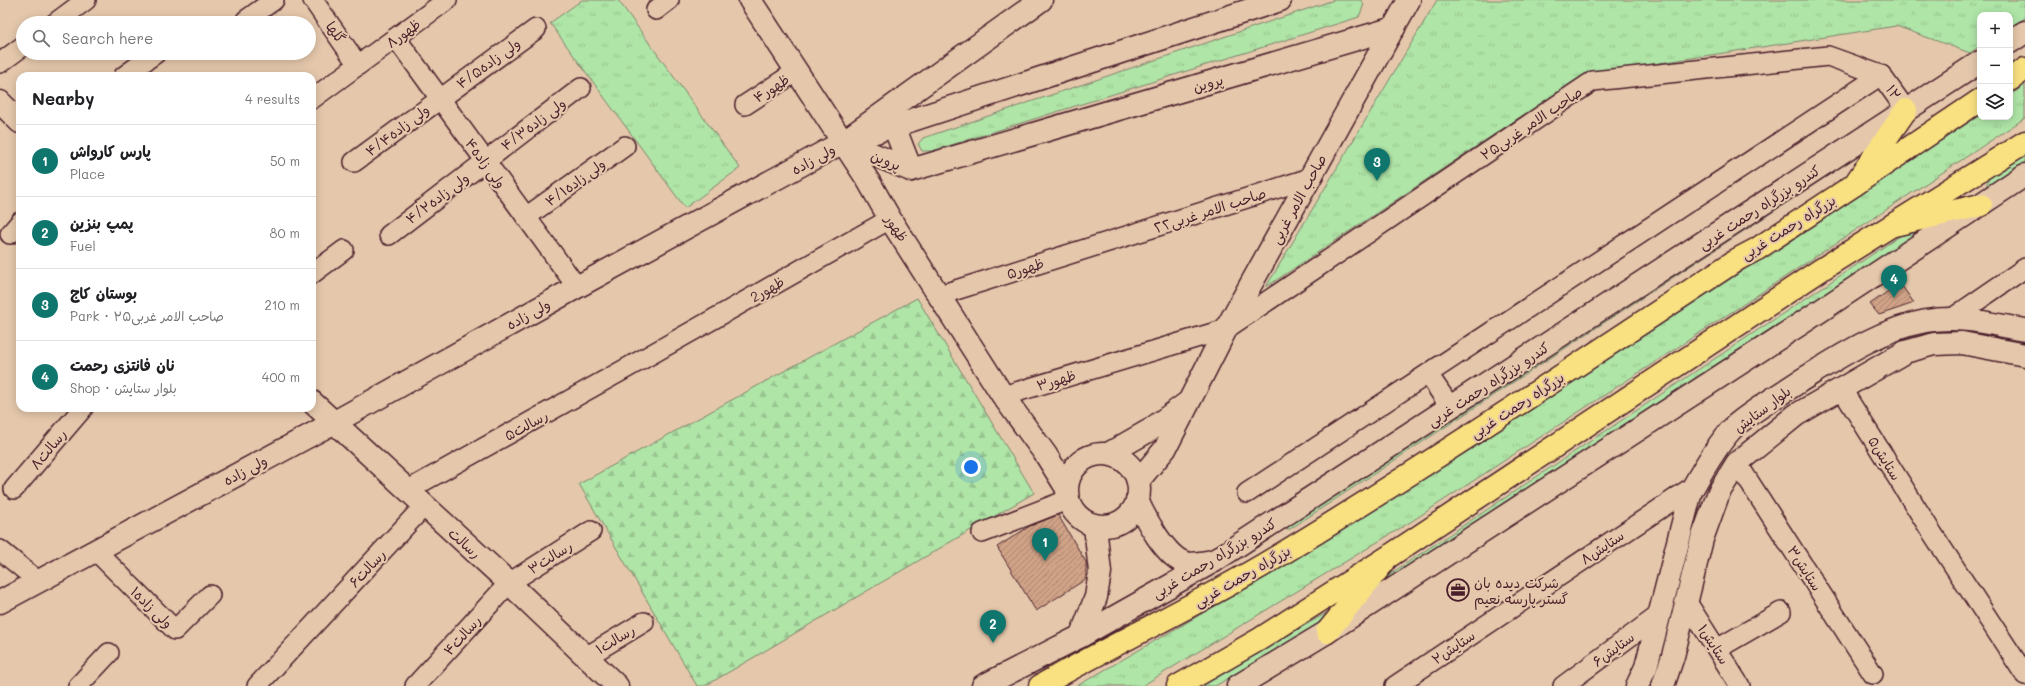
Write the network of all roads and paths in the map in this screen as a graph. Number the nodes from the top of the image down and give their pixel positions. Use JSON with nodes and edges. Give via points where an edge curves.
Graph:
{"nodes":[{"id":1,"x":86,"y":0,"type":"edge"},
{"id":2,"x":274,"y":0,"type":"edge"},
{"id":3,"x":314,"y":0,"type":"edge"},
{"id":4,"x":447,"y":0,"type":"edge"},
{"id":5,"x":750,"y":0,"type":"edge"},
{"id":6,"x":1040,"y":0,"type":"edge"},
{"id":7,"x":1409,"y":0,"type":"edge"},
{"id":8,"x":1272,"y":1,"type":"edge"},
{"id":9,"x":64,"y":16,"type":"edge"},
{"id":10,"x":252,"y":16,"type":"edge"},
{"id":11,"x":1394,"y":28,"type":"junction"},
{"id":12,"x":536,"y":29,"type":"dead end"},
{"id":13,"x":2025,"y":32,"type":"edge"},
{"id":14,"x":396,"y":38,"type":"junction"},
{"id":15,"x":2013,"y":40,"type":"edge"},
{"id":16,"x":16,"y":51,"type":"edge"},
{"id":17,"x":146,"y":60,"type":"edge"},
{"id":18,"x":0,"y":63,"type":"edge"},
{"id":19,"x":1977,"y":64,"type":"edge"},
{"id":20,"x":358,"y":65,"type":"junction"},
{"id":21,"x":2025,"y":70,"type":"edge"},
{"id":22,"x":797,"y":71,"type":"junction"},
{"id":23,"x":130,"y":72,"type":"edge"},
{"id":24,"x":1881,"y":75,"type":"junction"},
{"id":25,"x":2013,"y":78,"type":"edge"},
{"id":26,"x":581,"y":88,"type":"dead end"},
{"id":27,"x":316,"y":96,"type":"edge"},
{"id":28,"x":439,"y":98,"type":"junction"},
{"id":29,"x":0,"y":102,"type":"edge"},
{"id":30,"x":1977,"y":102,"type":"edge"},
{"id":31,"x":745,"y":105,"type":"dead end"},
{"id":32,"x":1906,"y":110,"type":"junction"},
{"id":33,"x":16,"y":118,"type":"edge"},
{"id":34,"x":894,"y":126,"type":"junction"},
{"id":35,"x":843,"y":142,"type":"junction"},
{"id":36,"x":2025,"y":142,"type":"edge"},
{"id":37,"x":625,"y":146,"type":"dead end"},
{"id":38,"x":485,"y":161,"type":"junction"},
{"id":39,"x":354,"y":162,"type":"dead end"},
{"id":40,"x":911,"y":170,"type":"junction"},
{"id":41,"x":2025,"y":175,"type":"edge"},
{"id":42,"x":1310,"y":178,"type":"junction"},
{"id":43,"x":1854,"y":185,"type":"junction"},
{"id":44,"x":1981,"y":204,"type":"junction"},
{"id":45,"x":526,"y":217,"type":"junction"},
{"id":46,"x":890,"y":219,"type":"junction"},
{"id":47,"x":1889,"y":226,"type":"junction"},
{"id":48,"x":389,"y":235,"type":"dead end"},
{"id":49,"x":1109,"y":241,"type":"joint"},
{"id":50,"x":344,"y":250,"type":"dead end"},
{"id":51,"x":2025,"y":268,"type":"edge"},
{"id":52,"x":316,"y":271,"type":"edge"},
{"id":53,"x":577,"y":287,"type":"junction"},
{"id":54,"x":940,"y":295,"type":"junction"},
{"id":55,"x":1950,"y":318,"type":"junction"},
{"id":56,"x":1226,"y":329,"type":"junction"},
{"id":57,"x":2025,"y":330,"type":"edge"},
{"id":58,"x":2025,"y":355,"type":"edge"},
{"id":59,"x":643,"y":359,"type":"joint"},
{"id":60,"x":1108,"y":364,"type":"joint"},
{"id":61,"x":1428,"y":374,"type":"junction"},
{"id":62,"x":1841,"y":388,"type":"junction"},
{"id":63,"x":1003,"y":396,"type":"junction"},
{"id":64,"x":1191,"y":400,"type":"junction"},
{"id":65,"x":316,"y":406,"type":"edge"},
{"id":66,"x":1451,"y":408,"type":"junction"},
{"id":67,"x":80,"y":412,"type":"edge"},
{"id":68,"x":1741,"y":422,"type":"junction"},
{"id":69,"x":333,"y":423,"type":"junction"},
{"id":70,"x":1759,"y":445,"type":"junction"},
{"id":71,"x":1046,"y":455,"type":"junction"},
{"id":72,"x":1099,"y":455,"type":"junction"},
{"id":73,"x":1737,"y":463,"type":"junction"},
{"id":74,"x":1694,"y":486,"type":"junction"},
{"id":75,"x":14,"y":490,"type":"dead end"},
{"id":76,"x":408,"y":490,"type":"junction"},
{"id":77,"x":1138,"y":491,"type":"junction"},
{"id":78,"x":1247,"y":493,"type":"dead end"},
{"id":79,"x":1067,"y":494,"type":"junction"},
{"id":80,"x":424,"y":506,"type":"junction"},
{"id":81,"x":1095,"y":526,"type":"junction"},
{"id":82,"x":591,"y":531,"type":"dead end"},
{"id":83,"x":982,"y":533,"type":"dead end"},
{"id":84,"x":0,"y":550,"type":"edge"},
{"id":85,"x":95,"y":550,"type":"junction"},
{"id":86,"x":1388,"y":557,"type":"junction"},
{"id":87,"x":1214,"y":561,"type":"junction"},
{"id":88,"x":38,"y":581,"type":"junction"},
{"id":89,"x":509,"y":583,"type":"junction"},
{"id":90,"x":210,"y":595,"type":"dead end"},
{"id":91,"x":0,"y":602,"type":"edge"},
{"id":92,"x":1686,"y":602,"type":"junction"},
{"id":93,"x":1511,"y":608,"type":"joint"},
{"id":94,"x":1781,"y":612,"type":"dead end"},
{"id":95,"x":1659,"y":615,"type":"junction"},
{"id":96,"x":644,"y":622,"type":"dead end"},
{"id":97,"x":1326,"y":632,"type":"junction"},
{"id":98,"x":1081,"y":636,"type":"junction"},
{"id":99,"x":1717,"y":649,"type":"junction"},
{"id":100,"x":109,"y":653,"type":"dead end"},
{"id":101,"x":586,"y":657,"type":"junction"},
{"id":102,"x":1873,"y":674,"type":"dead end"},
{"id":103,"x":2025,"y":675,"type":"edge"},
{"id":104,"x":1565,"y":684,"type":"edge"},
{"id":105,"x":78,"y":686,"type":"edge"},
{"id":106,"x":257,"y":686,"type":"edge"},
{"id":107,"x":415,"y":686,"type":"edge"},
{"id":108,"x":616,"y":686,"type":"edge"},
{"id":109,"x":983,"y":686,"type":"edge"},
{"id":110,"x":1040,"y":686,"type":"edge"},
{"id":111,"x":1178,"y":686,"type":"edge"},
{"id":112,"x":1238,"y":686,"type":"edge"},
{"id":113,"x":1395,"y":686,"type":"edge"},
{"id":114,"x":1636,"y":686,"type":"edge"},
{"id":115,"x":1663,"y":686,"type":"edge"},
{"id":116,"x":1740,"y":686,"type":"edge"}],
"edges":[{"from":1,"to":9,"type":"street"},
{"from":2,"to":10,"type":"street"},
{"from":3,"to":20,"type":"street","name":"گلها"},
{"from":4,"to":14,"type":"street","name":"ظهور۸"},
{"from":5,"to":22,"type":"street","name":"ظهور"},
{"from":6,"to":35,"type":"street","name":"ولی زاده"},
{"from":7,"to":11,"type":"street","name":"صاحب الامر غربی"},
{"from":8,"to":34,"type":"street","name":"پروین"},
{"from":11,"to":40,"type":"street","name":"پروین"},
{"from":11,"to":42,"type":"street","name":"صاحب الامر غربی"},
{"from":12,"to":28,"type":"street","name":"ولی زاده۴/۵"},
{"from":13,"to":15,"type":"street"},
{"from":14,"to":20,"type":"street","name":"ظهور۸"},
{"from":14,"to":28,"type":"street","name":"ولی زاده۴"},
{"from":16,"to":18,"type":"street"},
{"from":17,"to":23,"type":"street"},
{"from":19,"to":32,"type":"street","name":"کندرو بزرگراه رحمت غربی"},
{"from":20,"to":27,"type":"street","name":"ظهور۸"},
{"from":21,"to":25,"type":"main road"},
{"from":22,"to":31,"type":"street","name":"ظهور۴"},
{"from":22,"to":35,"type":"street","name":"ظهور"},
{"from":24,"to":32,"type":"street","name":"۱۲"},
{"from":24,"to":56,"type":"street","name":"صاحب الامر غربی۲۵","via":[[1828,56],[1593,81]]},
{"from":24,"to":61,"type":"street"},
{"from":26,"to":38,"type":"street","name":"ولی زاده۴/۳"},
{"from":28,"to":38,"type":"street","name":"ولی زاده۴"},
{"from":28,"to":39,"type":"street","name":"ولی زاده۴/۴"},
{"from":29,"to":33,"type":"street"},
{"from":30,"to":43,"type":"main road","name":"بزرگراه رحمت غربی"},
{"from":32,"to":43,"type":"main road"},
{"from":32,"to":66,"type":"street","name":"کندرو بزرگراه رحمت غربی"},
{"from":34,"to":35,"type":"street","name":"پروین"},
{"from":34,"to":40,"type":"street"},
{"from":35,"to":40,"type":"street","name":"پروین"},
{"from":35,"to":46,"type":"street","name":"ظهور"},
{"from":35,"to":53,"type":"street","name":"ولی زاده"},
{"from":36,"to":47,"type":"main road"},
{"from":37,"to":45,"type":"street","name":"ولی زاده۴/۱"},
{"from":38,"to":45,"type":"street","name":"ولی زاده۴"},
{"from":38,"to":48,"type":"street","name":"ولی زاده۴/۲"},
{"from":41,"to":44,"type":"street"},
{"from":42,"to":49,"type":"street","name":"صاحب الامر غربی٢٢"},
{"from":42,"to":56,"type":"street","name":"صاحب الامر غربی"},
{"from":43,"to":110,"type":"main road","name":"بزرگراه رحمت غربی","via":[[1456,445],[1274,559]]},
{"from":44,"to":47,"type":"main road"},
{"from":44,"to":97,"type":"street"},
{"from":45,"to":53,"type":"street","name":"ولی زاده۴"},
{"from":46,"to":54,"type":"street","name":"ظهور"},
{"from":46,"to":59,"type":"street","name":"2ظهور"},
{"from":47,"to":86,"type":"main road"},
{"from":49,"to":54,"type":"street","name":"ظهور۵"},
{"from":50,"to":52,"type":"street"},
{"from":51,"to":55,"type":"street"},
{"from":53,"to":69,"type":"street","name":"ولی زاده"},
{"from":54,"to":63,"type":"street","name":"ظهور"},
{"from":55,"to":57,"type":"street","name":"بلوار ستایش","via":[[1977,320]]},
{"from":55,"to":68,"type":"street","name":"بلوار ستایش","via":[[1900,327],[1863,344],[1775,397]]},
{"from":56,"to":60,"type":"street","name":"صاحب الامر غربی۲۵"},
{"from":56,"to":64,"type":"street","name":"صاحب الامر غربی"},
{"from":58,"to":62,"type":"street","name":"بلوار ستایش","via":[[1962,343],[1934,344],[1904,352]]},
{"from":59,"to":76,"type":"street","name":"رسالت۵"},
{"from":60,"to":63,"type":"street","name":"ظهور۳"},
{"from":61,"to":66,"type":"street"},
{"from":61,"to":78,"type":"street"},
{"from":62,"to":70,"type":"street","name":"بلوار ستایش","via":[[1796,415]]},
{"from":62,"to":103,"type":"street","name":"ستایش۵"},
{"from":63,"to":71,"type":"street","name":"ظهور"},
{"from":64,"to":72,"type":"street","via":[[1150,430]]},
{"from":64,"to":77,"type":"street","name":"صاحب الامر غربی","via":[[1165,449]]},
{"from":65,"to":69,"type":"street","name":"رسالت"},
{"from":66,"to":87,"type":"street","name":"کندرو بزرگراه رحمت غربی"},
{"from":67,"to":75,"type":"street","name":"رسالت۸"},
{"from":68,"to":70,"type":"street"},
{"from":68,"to":74,"type":"street","name":"بلوار ستایش","via":[[1719,447]]},
{"from":69,"to":76,"type":"street","name":"رسالت"},
{"from":69,"to":85,"type":"street","name":"ولی زاده"},
{"from":70,"to":73,"type":"street","name":"بلوار ستایش"},
{"from":71,"to":72,"type":"street"},
{"from":71,"to":79,"type":"street","name":"ظهور"},
{"from":72,"to":77,"type":"street","via":[[1118,457],[1127,463]]},
{"from":72,"to":79,"type":"street","via":[[1078,463],[1070,474]]},
{"from":73,"to":92,"type":"street","name":"بلوار ستایش","via":[[1719,492],[1702,538]]},
{"from":73,"to":102,"type":"street","name":"ستایش۳"},
{"from":74,"to":93,"type":"street","name":"ستایش۸"},
{"from":74,"to":95,"type":"street","name":"بلوار ستایش"},
{"from":76,"to":80,"type":"street","name":"رسالت"},
{"from":77,"to":81,"type":"street","via":[[1131,512],[1121,521],[1108,526]]},
{"from":77,"to":87,"type":"street","via":[[1148,524],[1168,551],[1186,563]]},
{"from":79,"to":81,"type":"street","via":[[1073,512],[1083,521]]},
{"from":79,"to":83,"type":"street"},
{"from":80,"to":89,"type":"street","name":"رسالت"},
{"from":80,"to":106,"type":"street","name":"رسالت۶"},
{"from":81,"to":98,"type":"street","via":[[1100,572],[1096,597]]},
{"from":82,"to":89,"type":"street","name":"رسالت۳"},
{"from":84,"to":88,"type":"street"},
{"from":85,"to":88,"type":"street","name":"ولی زاده"},
{"from":85,"to":90,"type":"street","name":"ولی زاده۱","via":[[175,630]]},
{"from":86,"to":97,"type":"main road"},
{"from":86,"to":111,"type":"main road","via":[[1260,639]]},
{"from":87,"to":98,"type":"street","name":"کندرو بزرگراه رحمت غربی"},
{"from":88,"to":91,"type":"street","name":"ولی زاده"},
{"from":89,"to":101,"type":"street","name":"رسالت"},
{"from":89,"to":107,"type":"street","name":"رسالت۴"},
{"from":92,"to":99,"type":"street","name":"ستایش۱"},
{"from":92,"to":115,"type":"street","name":"بلوار ستایش"},
{"from":93,"to":113,"type":"street","name":"ستایش۲"},
{"from":94,"to":99,"type":"street"},
{"from":95,"to":104,"type":"street","name":"ستایش۶"},
{"from":95,"to":114,"type":"street","name":"بلوار ستایش","via":[[1646,667]]},
{"from":96,"to":101,"type":"street","name":"رسالت۱"},
{"from":97,"to":112,"type":"street"},
{"from":98,"to":109,"type":"street","name":"کندرو بزرگراه رحمت غربی"},
{"from":99,"to":116,"type":"street","name":"ستایش۱"},
{"from":100,"to":105,"type":"street"},
{"from":101,"to":108,"type":"street","name":"رسالت"}]}
